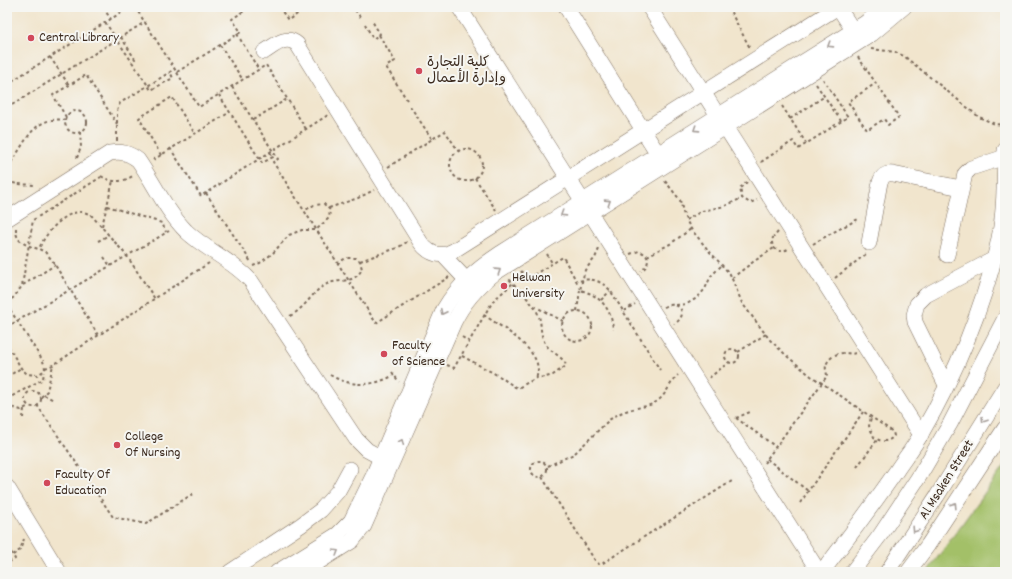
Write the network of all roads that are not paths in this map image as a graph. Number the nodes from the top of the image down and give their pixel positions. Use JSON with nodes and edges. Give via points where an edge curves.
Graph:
{"nodes":[{"id":1,"x":459,"y":7,"type":"edge"},
{"id":2,"x":566,"y":7,"type":"edge"},
{"id":3,"x":649,"y":7,"type":"edge"},
{"id":4,"x":838,"y":7,"type":"edge"},
{"id":5,"x":885,"y":7,"type":"edge"},
{"id":6,"x":904,"y":7,"type":"edge"},
{"id":7,"x":853,"y":30,"type":"junction"},
{"id":8,"x":264,"y":52,"type":"dead end"},
{"id":9,"x":704,"y":93,"type":"junction"},
{"id":10,"x":722,"y":121,"type":"junction"},
{"id":11,"x":643,"y":131,"type":"junction"},
{"id":12,"x":1005,"y":150,"type":"edge"},
{"id":13,"x":1005,"y":157,"type":"edge"},
{"id":14,"x":660,"y":164,"type":"junction"},
{"id":15,"x":568,"y":179,"type":"junction"},
{"id":16,"x":961,"y":188,"type":"junction"},
{"id":17,"x":587,"y":208,"type":"junction"},
{"id":18,"x":12,"y":222,"type":"edge"},
{"id":19,"x":869,"y":243,"type":"road end"},
{"id":20,"x":443,"y":255,"type":"junction"},
{"id":21,"x":947,"y":255,"type":"dead end"},
{"id":22,"x":994,"y":258,"type":"junction"},
{"id":23,"x":466,"y":280,"type":"junction"},
{"id":24,"x":459,"y":299,"type":"junction"},
{"id":25,"x":1005,"y":318,"type":"edge"},
{"id":26,"x":946,"y":385,"type":"junction"},
{"id":27,"x":1005,"y":387,"type":"edge"},
{"id":28,"x":1005,"y":428,"type":"edge"},
{"id":29,"x":921,"y":435,"type":"junction"},
{"id":30,"x":386,"y":460,"type":"junction"},
{"id":31,"x":350,"y":469,"type":"dead end"},
{"id":32,"x":378,"y":479,"type":"junction"},
{"id":33,"x":7,"y":487,"type":"edge"},
{"id":34,"x":59,"y":572,"type":"edge"},
{"id":35,"x":230,"y":572,"type":"edge"},
{"id":36,"x":277,"y":572,"type":"edge"},
{"id":37,"x":302,"y":572,"type":"edge"},
{"id":38,"x":821,"y":572,"type":"edge"},
{"id":39,"x":852,"y":572,"type":"edge"},
{"id":40,"x":887,"y":572,"type":"edge"},
{"id":41,"x":908,"y":572,"type":"edge"}],
"edges":[{"from":1,"to":15,"type":"street"},
{"from":2,"to":11,"type":"street"},
{"from":3,"to":9,"type":"street"},
{"from":4,"to":7,"type":"street"},
{"from":4,"to":9,"type":"street"},
{"from":5,"to":7,"type":"street"},
{"from":6,"to":10,"type":"street","via":[[872,34],[775,96]]},
{"from":7,"to":10,"type":"street","one_way":true},
{"from":8,"to":20,"type":"street","via":[[284,40],[291,40],[297,44],[425,248]]},
{"from":9,"to":10,"type":"street"},
{"from":9,"to":11,"type":"street"},
{"from":10,"to":14,"type":"street"},
{"from":10,"to":29,"type":"street"},
{"from":11,"to":14,"type":"street"},
{"from":11,"to":15,"type":"street"},
{"from":12,"to":13,"type":"street"},
{"from":13,"to":16,"type":"street","via":[[971,168],[965,174]]},
{"from":13,"to":22,"type":"street","via":[[1004,204]]},
{"from":14,"to":17,"type":"street"},
{"from":15,"to":17,"type":"street"},
{"from":15,"to":20,"type":"street"},
{"from":16,"to":19,"type":"street","via":[[886,174],[880,182]]},
{"from":16,"to":21,"type":"street"},
{"from":17,"to":23,"type":"street","one_way":true,"via":[[482,266]]},
{"from":23,"to":17,"type":"street","one_way":true,"via":[[501,270]]},
{"from":17,"to":38,"type":"street","via":[[700,386],[730,421],[756,473]]},
{"from":18,"to":30,"type":"street","via":[[110,153],[132,155],[186,230],[203,245],[242,271],[251,281],[351,433],[367,450]]},
{"from":20,"to":23,"type":"street"},
{"from":22,"to":26,"type":"street","via":[[973,323]]},
{"from":22,"to":26,"type":"street","via":[[926,295],[915,309],[915,322]]},
{"from":23,"to":24,"type":"street"},
{"from":30,"to":24,"type":"street","one_way":true,"via":[[437,360],[454,322]]},
{"from":24,"to":30,"type":"street","one_way":true,"via":[[440,318]]},
{"from":25,"to":39,"type":"street","via":[[950,424],[920,475]]},
{"from":26,"to":29,"type":"street"},
{"from":27,"to":40,"type":"street","name":"Al Msaken Street","one_way":true},
{"from":41,"to":28,"type":"street","name":"Al Msaken Street","one_way":true},
{"from":29,"to":38,"type":"street"},
{"from":30,"to":32,"type":"street"},
{"from":31,"to":35,"type":"street","via":[[338,491],[321,510]]},
{"from":32,"to":36,"type":"street","via":[[345,528]]},
{"from":37,"to":32,"type":"street","one_way":true,"via":[[344,547],[358,534],[368,517]]},
{"from":33,"to":34,"type":"street"}]}
